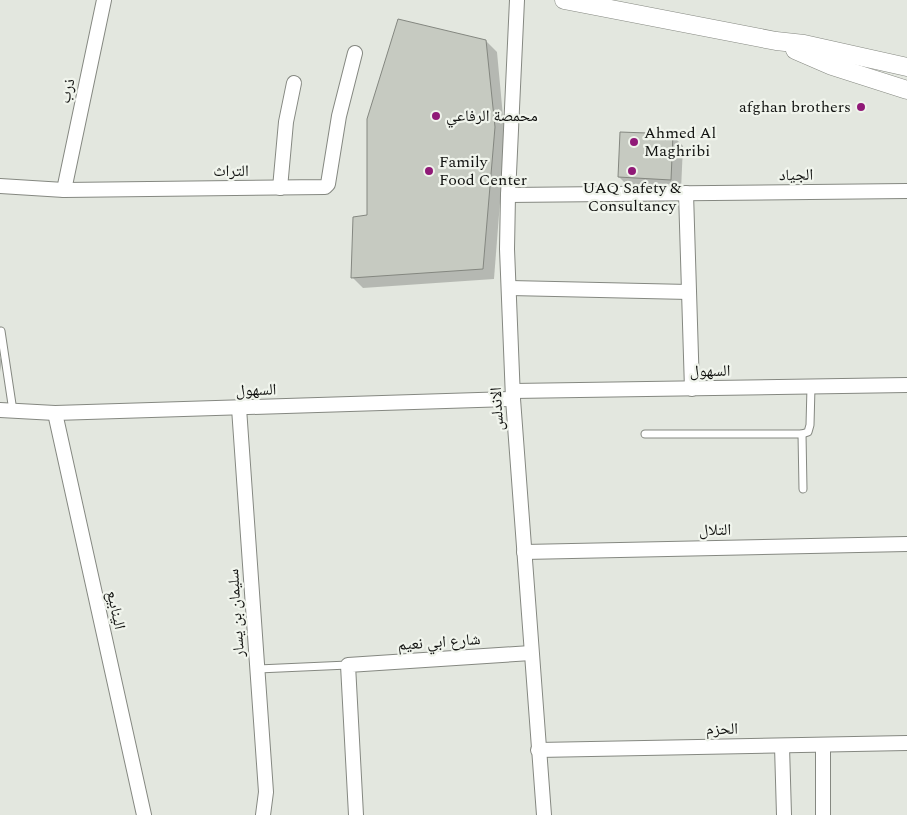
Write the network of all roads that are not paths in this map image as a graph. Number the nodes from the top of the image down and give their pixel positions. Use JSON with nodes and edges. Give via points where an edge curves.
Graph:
{"nodes":[{"id":1,"x":104,"y":0,"type":"edge"},
{"id":2,"x":517,"y":0,"type":"edge"},
{"id":3,"x":564,"y":0,"type":"edge"},
{"id":4,"x":776,"y":42,"type":"junction"},
{"id":5,"x":355,"y":54,"type":"dead end"},
{"id":6,"x":907,"y":67,"type":"edge"},
{"id":7,"x":294,"y":83,"type":"dead end"},
{"id":8,"x":905,"y":88,"type":"edge"},
{"id":9,"x":0,"y":186,"type":"edge"},
{"id":10,"x":280,"y":188,"type":"junction"},
{"id":11,"x":64,"y":190,"type":"junction"},
{"id":12,"x":907,"y":191,"type":"edge"},
{"id":13,"x":686,"y":193,"type":"junction"},
{"id":14,"x":508,"y":195,"type":"junction"},
{"id":15,"x":510,"y":288,"type":"junction"},
{"id":16,"x":689,"y":292,"type":"junction"},
{"id":17,"x":0,"y":331,"type":"edge"},
{"id":18,"x":907,"y":385,"type":"edge"},
{"id":19,"x":811,"y":386,"type":"junction"},
{"id":20,"x":692,"y":388,"type":"junction"},
{"id":21,"x":513,"y":395,"type":"junction"},
{"id":22,"x":239,"y":408,"type":"junction"},
{"id":23,"x":7,"y":410,"type":"edge"},
{"id":24,"x":55,"y":413,"type":"junction"},
{"id":25,"x":645,"y":434,"type":"dead end"},
{"id":26,"x":802,"y":434,"type":"junction"},
{"id":27,"x":803,"y":489,"type":"dead end"},
{"id":28,"x":907,"y":544,"type":"edge"},
{"id":29,"x":524,"y":552,"type":"junction"},
{"id":30,"x":531,"y":653,"type":"junction"},
{"id":31,"x":348,"y":665,"type":"junction"},
{"id":32,"x":258,"y":670,"type":"junction"},
{"id":33,"x":907,"y":743,"type":"edge"},
{"id":34,"x":823,"y":745,"type":"junction"},
{"id":35,"x":782,"y":746,"type":"junction"},
{"id":36,"x":538,"y":750,"type":"junction"},
{"id":37,"x":144,"y":815,"type":"edge"},
{"id":38,"x":263,"y":815,"type":"edge"},
{"id":39,"x":356,"y":815,"type":"edge"},
{"id":40,"x":544,"y":815,"type":"edge"},
{"id":41,"x":784,"y":815,"type":"edge"},
{"id":42,"x":822,"y":815,"type":"edge"}],
"edges":[{"from":1,"to":11,"type":"street","name":"ذرب"},
{"from":2,"to":14,"type":"street","name":"الاندلس"},
{"from":3,"to":4,"type":"street"},
{"from":4,"to":6,"type":"street","via":[[804,44]]},
{"from":4,"to":8,"type":"street","via":[[832,66]]},
{"from":5,"to":10,"type":"street","name":"التراث","via":[[339,116],[328,184],[322,188]]},
{"from":7,"to":10,"type":"street","via":[[286,122]]},
{"from":9,"to":11,"type":"street","name":"التراث"},
{"from":10,"to":11,"type":"street","name":"التراث"},
{"from":12,"to":13,"type":"street","name":"الجياد"},
{"from":13,"to":14,"type":"street","name":"الجياد"},
{"from":13,"to":16,"type":"street"},
{"from":14,"to":15,"type":"street","name":"الاندلس"},
{"from":15,"to":16,"type":"street"},
{"from":15,"to":21,"type":"street","name":"الاندلس"},
{"from":16,"to":20,"type":"street"},
{"from":17,"to":23,"type":"lane"},
{"from":18,"to":19,"type":"street","name":"السهول"},
{"from":19,"to":20,"type":"street","name":"السهول"},
{"from":19,"to":26,"type":"lane","via":[[810,425],[808,432]]},
{"from":20,"to":21,"type":"street","name":"السهول"},
{"from":21,"to":22,"type":"street","name":"السهول"},
{"from":21,"to":29,"type":"street","name":"الاندلس"},
{"from":22,"to":24,"type":"street","name":"السهول"},
{"from":22,"to":32,"type":"street","name":"سليمان بن يسار"},
{"from":23,"to":24,"type":"street","name":"السهول"},
{"from":24,"to":37,"type":"street","name":"الينابيع"},
{"from":25,"to":26,"type":"lane"},
{"from":26,"to":27,"type":"lane"},
{"from":28,"to":29,"type":"street","name":"التلال"},
{"from":29,"to":30,"type":"street","name":"الاندلس"},
{"from":30,"to":31,"type":"street","name":"شارع ابي نعيم"},
{"from":30,"to":36,"type":"street","name":"الاندلس"},
{"from":31,"to":32,"type":"lane","name":"شارع ابي نعيم"},
{"from":31,"to":39,"type":"street"},
{"from":32,"to":38,"type":"street","name":"سليمان بن يسار","via":[[266,792]]},
{"from":33,"to":34,"type":"street","name":"الحزم"},
{"from":34,"to":35,"type":"street","name":"الحزم"},
{"from":34,"to":42,"type":"street"},
{"from":35,"to":36,"type":"street","name":"الحزم"},
{"from":35,"to":41,"type":"street"},
{"from":36,"to":40,"type":"street","name":"الاندلس"}]}
